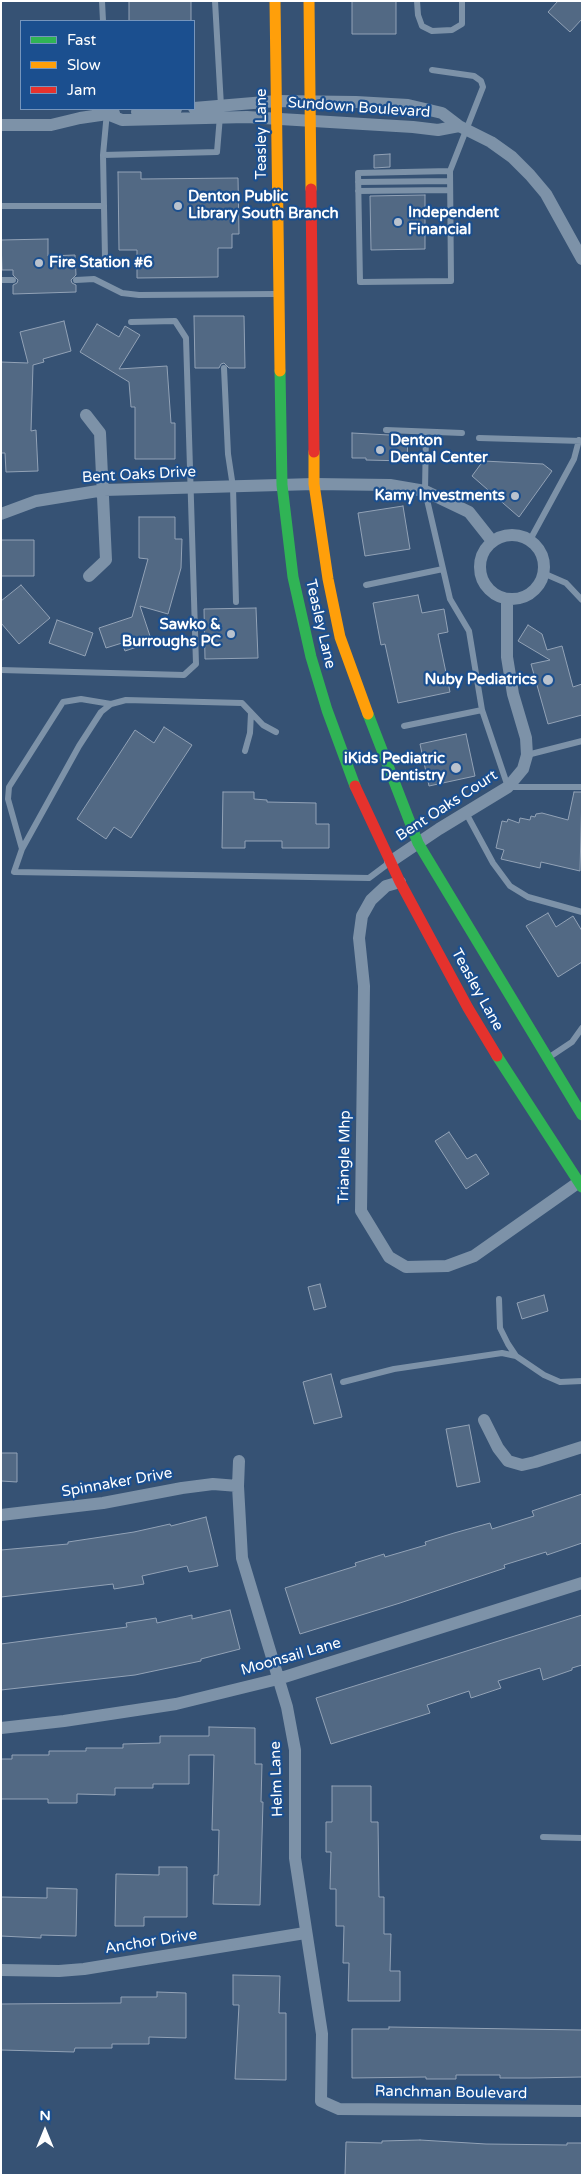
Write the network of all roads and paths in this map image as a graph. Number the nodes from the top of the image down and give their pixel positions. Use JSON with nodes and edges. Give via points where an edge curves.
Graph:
{"nodes":[{"id":1,"x":102,"y":1,"type":"edge"},
{"id":2,"x":215,"y":1,"type":"edge"},
{"id":3,"x":275,"y":1,"type":"edge"},
{"id":4,"x":309,"y":1,"type":"edge"},
{"id":5,"x":417,"y":1,"type":"edge"},
{"id":6,"x":462,"y":1,"type":"edge"},
{"id":7,"x":103,"y":20,"type":"edge"},
{"id":8,"x":432,"y":70,"type":"dead end"},
{"id":9,"x":310,"y":100,"type":"junction"},
{"id":10,"x":276,"y":101,"type":"junction"},
{"id":11,"x":195,"y":108,"type":"edge"},
{"id":12,"x":153,"y":110,"type":"edge"},
{"id":13,"x":107,"y":112,"type":"edge"},
{"id":14,"x":220,"y":112,"type":"junction"},
{"id":15,"x":277,"y":119,"type":"junction"},
{"id":16,"x":310,"y":121,"type":"junction"},
{"id":17,"x":1,"y":125,"type":"edge"},
{"id":18,"x":463,"y":128,"type":"junction"},
{"id":19,"x":104,"y":155,"type":"junction"},
{"id":20,"x":450,"y":171,"type":"junction"},
{"id":21,"x":450,"y":181,"type":"junction"},
{"id":22,"x":358,"y":182,"type":"junction"},
{"id":23,"x":450,"y":190,"type":"junction"},
{"id":24,"x":358,"y":191,"type":"junction"},
{"id":25,"x":1,"y":206,"type":"edge"},
{"id":26,"x":104,"y":206,"type":"junction"},
{"id":27,"x":581,"y":254,"type":"edge"},
{"id":28,"x":104,"y":258,"type":"dead end"},
{"id":29,"x":1,"y":280,"type":"edge"},
{"id":30,"x":13,"y":280,"type":"dead end"},
{"id":31,"x":76,"y":280,"type":"dead end"},
{"id":32,"x":278,"y":294,"type":"junction"},
{"id":33,"x":131,"y":322,"type":"dead end"},
{"id":34,"x":224,"y":368,"type":"dead end"},
{"id":35,"x":86,"y":415,"type":"dead end"},
{"id":36,"x":386,"y":430,"type":"dead end"},
{"id":37,"x":426,"y":432,"type":"junction"},
{"id":38,"x":462,"y":433,"type":"dead end"},
{"id":39,"x":479,"y":438,"type":"dead end"},
{"id":40,"x":580,"y":440,"type":"edge"},
{"id":41,"x":314,"y":484,"type":"junction"},
{"id":42,"x":282,"y":486,"type":"junction"},
{"id":43,"x":233,"y":487,"type":"junction"},
{"id":44,"x":191,"y":488,"type":"junction"},
{"id":45,"x":104,"y":490,"type":"junction"},
{"id":46,"x":425,"y":491,"type":"junction"},
{"id":47,"x":1,"y":514,"type":"edge"},
{"id":48,"x":530,"y":540,"type":"junction"},
{"id":49,"x":492,"y":541,"type":"junction"},
{"id":50,"x":443,"y":568,"type":"junction"},
{"id":51,"x":544,"y":573,"type":"junction"},
{"id":52,"x":89,"y":576,"type":"dead end"},
{"id":53,"x":366,"y":585,"type":"dead end"},
{"id":54,"x":507,"y":599,"type":"junction"},
{"id":55,"x":582,"y":600,"type":"edge"},
{"id":56,"x":236,"y":602,"type":"dead end"},
{"id":57,"x":1,"y":670,"type":"edge"},
{"id":58,"x":112,"y":704,"type":"junction"},
{"id":59,"x":482,"y":710,"type":"junction"},
{"id":60,"x":251,"y":713,"type":"junction"},
{"id":61,"x":404,"y":726,"type":"dead end"},
{"id":62,"x":276,"y":732,"type":"dead end"},
{"id":63,"x":582,"y":741,"type":"edge"},
{"id":64,"x":245,"y":751,"type":"dead end"},
{"id":65,"x":527,"y":755,"type":"junction"},
{"id":66,"x":508,"y":787,"type":"junction"},
{"id":67,"x":582,"y":787,"type":"edge"},
{"id":68,"x":466,"y":813,"type":"junction"},
{"id":69,"x":418,"y":843,"type":"junction"},
{"id":70,"x":22,"y":850,"type":"junction"},
{"id":71,"x":390,"y":862,"type":"junction"},
{"id":72,"x":400,"y":882,"type":"junction"},
{"id":73,"x":582,"y":912,"type":"edge"},
{"id":74,"x":582,"y":1028,"type":"edge"},
{"id":75,"x":547,"y":1058,"type":"junction"},
{"id":76,"x":582,"y":1115,"type":"edge"},
{"id":77,"x":580,"y":1184,"type":"edge"},
{"id":78,"x":499,"y":1299,"type":"dead end"},
{"id":79,"x":516,"y":1356,"type":"junction"},
{"id":80,"x":582,"y":1381,"type":"edge"},
{"id":81,"x":343,"y":1382,"type":"dead end"},
{"id":82,"x":484,"y":1420,"type":"dead end"},
{"id":83,"x":582,"y":1448,"type":"edge"},
{"id":84,"x":239,"y":1461,"type":"dead end"},
{"id":85,"x":238,"y":1486,"type":"junction"},
{"id":86,"x":1,"y":1515,"type":"edge"},
{"id":87,"x":582,"y":1583,"type":"edge"},
{"id":88,"x":278,"y":1679,"type":"junction"},
{"id":89,"x":1,"y":1728,"type":"edge"},
{"id":90,"x":543,"y":1837,"type":"dead end"},
{"id":91,"x":582,"y":1838,"type":"edge"},
{"id":92,"x":306,"y":1933,"type":"junction"},
{"id":93,"x":1,"y":1970,"type":"edge"},
{"id":94,"x":321,"y":2101,"type":"joint"},
{"id":95,"x":582,"y":2111,"type":"edge"}],
"edges":[{"from":1,"to":7,"type":"lane"},
{"from":2,"to":14,"type":"lane"},
{"from":3,"to":10,"type":"main road","name":"Teasley Lane"},
{"from":4,"to":9,"type":"main road","name":"Teasley Lane"},
{"from":5,"to":6,"type":"lane","via":[[422,26],[432,31],[452,30],[462,24]]},
{"from":8,"to":18,"type":"lane","via":[[474,76],[481,81],[483,87]]},
{"from":9,"to":10,"type":"street","name":"Sundown Boulevard"},
{"from":9,"to":16,"type":"main road","name":"Teasley Lane"},
{"from":9,"to":18,"type":"street","name":"Sundown Boulevard","via":[[408,105],[442,113]]},
{"from":10,"to":14,"type":"street","name":"Sundown Boulevard"},
{"from":10,"to":15,"type":"main road","name":"Teasley Lane"},
{"from":11,"to":14,"type":"street","name":"Sundown Boulevard"},
{"from":12,"to":13,"type":"street","name":"Sundown Boulevard"},
{"from":13,"to":14,"type":"street","name":"Sundown Boulevard","via":[[122,120]]},
{"from":13,"to":17,"type":"street","name":"Sundown Boulevard","via":[[51,125]]},
{"from":13,"to":19,"type":"lane"},
{"from":14,"to":15,"type":"street","name":"Sundown Boulevard"},
{"from":14,"to":19,"type":"lane","via":[[217,152]]},
{"from":15,"to":16,"type":"street","name":"Sundown Boulevard"},
{"from":15,"to":32,"type":"main road","name":"Teasley Lane"},
{"from":16,"to":18,"type":"street","name":"Sundown Boulevard","via":[[438,130]]},
{"from":16,"to":41,"type":"main road","name":"Teasley Lane"},
{"from":18,"to":20,"type":"lane"},
{"from":18,"to":27,"type":"street","name":"Sundown Boulevard","via":[[491,142],[530,174],[546,194]]},
{"from":19,"to":26,"type":"lane"},
{"from":20,"to":21,"type":"lane"},
{"from":20,"to":22,"type":"lane","via":[[358,173]]},
{"from":21,"to":22,"type":"lane"},
{"from":21,"to":23,"type":"lane"},
{"from":22,"to":24,"type":"lane"},
{"from":23,"to":24,"type":"lane"},
{"from":23,"to":24,"type":"lane","via":[[451,281],[372,282],[360,282]]},
{"from":25,"to":26,"type":"lane"},
{"from":26,"to":28,"type":"lane"},
{"from":29,"to":30,"type":"lane"},
{"from":31,"to":32,"type":"lane","via":[[94,279],[122,293],[139,296]]},
{"from":32,"to":42,"type":"main road","name":"Teasley Lane"},
{"from":33,"to":44,"type":"lane","via":[[175,321],[186,338]]},
{"from":34,"to":43,"type":"lane"},
{"from":35,"to":45,"type":"street","via":[[100,433]]},
{"from":36,"to":37,"type":"lane"},
{"from":37,"to":38,"type":"lane"},
{"from":37,"to":46,"type":"lane"},
{"from":39,"to":40,"type":"lane"},
{"from":40,"to":48,"type":"lane","via":[[574,459]]},
{"from":41,"to":42,"type":"street"},
{"from":41,"to":46,"type":"street","via":[[390,485]]},
{"from":41,"to":69,"type":"main road","name":"Teasley Lane","via":[[340,637]]},
{"from":42,"to":43,"type":"street","name":"Bent Oaks Drive"},
{"from":42,"to":71,"type":"main road","name":"Teasley Lane","via":[[293,577],[311,657],[357,790]]},
{"from":43,"to":44,"type":"street","name":"Bent Oaks Drive"},
{"from":43,"to":56,"type":"lane"},
{"from":44,"to":45,"type":"street","name":"Bent Oaks Drive"},
{"from":44,"to":57,"type":"lane","via":[[196,664],[184,675]]},
{"from":45,"to":47,"type":"street","name":"Bent Oaks Drive","via":[[36,501]]},
{"from":45,"to":52,"type":"street","via":[[106,560]]},
{"from":46,"to":49,"type":"street","via":[[468,512]]},
{"from":46,"to":50,"type":"lane"},
{"from":48,"to":49,"type":"street","via":[[516,535]]},
{"from":48,"to":51,"type":"street","via":[[538,548]]},
{"from":49,"to":54,"type":"street","via":[[480,560],[480,572],[491,592]]},
{"from":50,"to":53,"type":"lane"},
{"from":50,"to":59,"type":"lane","via":[[450,599],[469,631]]},
{"from":51,"to":54,"type":"street","via":[[538,586],[529,594]]},
{"from":51,"to":55,"type":"lane","via":[[566,582]]},
{"from":54,"to":65,"type":"street","via":[[507,657]]},
{"from":58,"to":60,"type":"lane","via":[[126,700],[218,701],[242,703]]},
{"from":58,"to":70,"type":"lane","via":[[101,712],[79,746]]},
{"from":58,"to":70,"type":"lane","via":[[82,699],[63,702],[9,787],[8,799]]},
{"from":59,"to":61,"type":"lane"},
{"from":59,"to":66,"type":"lane"},
{"from":60,"to":62,"type":"lane"},
{"from":60,"to":64,"type":"lane"},
{"from":63,"to":65,"type":"lane"},
{"from":65,"to":66,"type":"street","name":"Bent Oaks Court","via":[[523,770]]},
{"from":66,"to":67,"type":"lane"},
{"from":66,"to":68,"type":"street","name":"Bent Oaks Court"},
{"from":68,"to":69,"type":"street","name":"Bent Oaks Court"},
{"from":68,"to":73,"type":"lane","via":[[493,863],[510,886],[528,897]]},
{"from":69,"to":71,"type":"street","name":"Bent Oaks Court"},
{"from":69,"to":75,"type":"main road","name":"Teasley Lane"},
{"from":70,"to":71,"type":"lane","via":[[14,872],[369,878]]},
{"from":71,"to":72,"type":"main road","name":"Teasley Lane"},
{"from":72,"to":77,"type":"main road","name":"Teasley Lane","via":[[468,1008]]},
{"from":72,"to":77,"type":"street","name":"Triangle Mhp","via":[[386,886],[362,916],[361,1211],[389,1257],[406,1266],[447,1266],[474,1256]]},
{"from":74,"to":75,"type":"lane","via":[[572,1042]]},
{"from":75,"to":76,"type":"main road","name":"Teasley Lane"},
{"from":78,"to":79,"type":"lane","via":[[500,1328]]},
{"from":79,"to":80,"type":"lane","via":[[544,1376],[560,1382]]},
{"from":79,"to":81,"type":"lane","via":[[489,1353],[394,1369]]},
{"from":82,"to":83,"type":"street","via":[[508,1461],[535,1462]]},
{"from":84,"to":85,"type":"street","name":"Helm Lane"},
{"from":85,"to":86,"type":"street","name":"Spinnaker Drive","via":[[213,1484],[103,1503]]},
{"from":85,"to":88,"type":"street","name":"Helm Lane","via":[[242,1558]]},
{"from":87,"to":88,"type":"street","name":"Moonsail Lane"},
{"from":88,"to":89,"type":"street","name":"Moonsail Lane","via":[[176,1704]]},
{"from":88,"to":92,"type":"street","name":"Helm Lane","via":[[295,1750],[296,1858]]},
{"from":90,"to":91,"type":"lane"},
{"from":92,"to":93,"type":"street","name":"Anchor Drive","via":[[84,1969]]},
{"from":92,"to":94,"type":"street","name":"Helm Lane","via":[[322,2034]]},
{"from":94,"to":95,"type":"street","name":"Ranchman Boulevard","via":[[340,2109]]}]}
